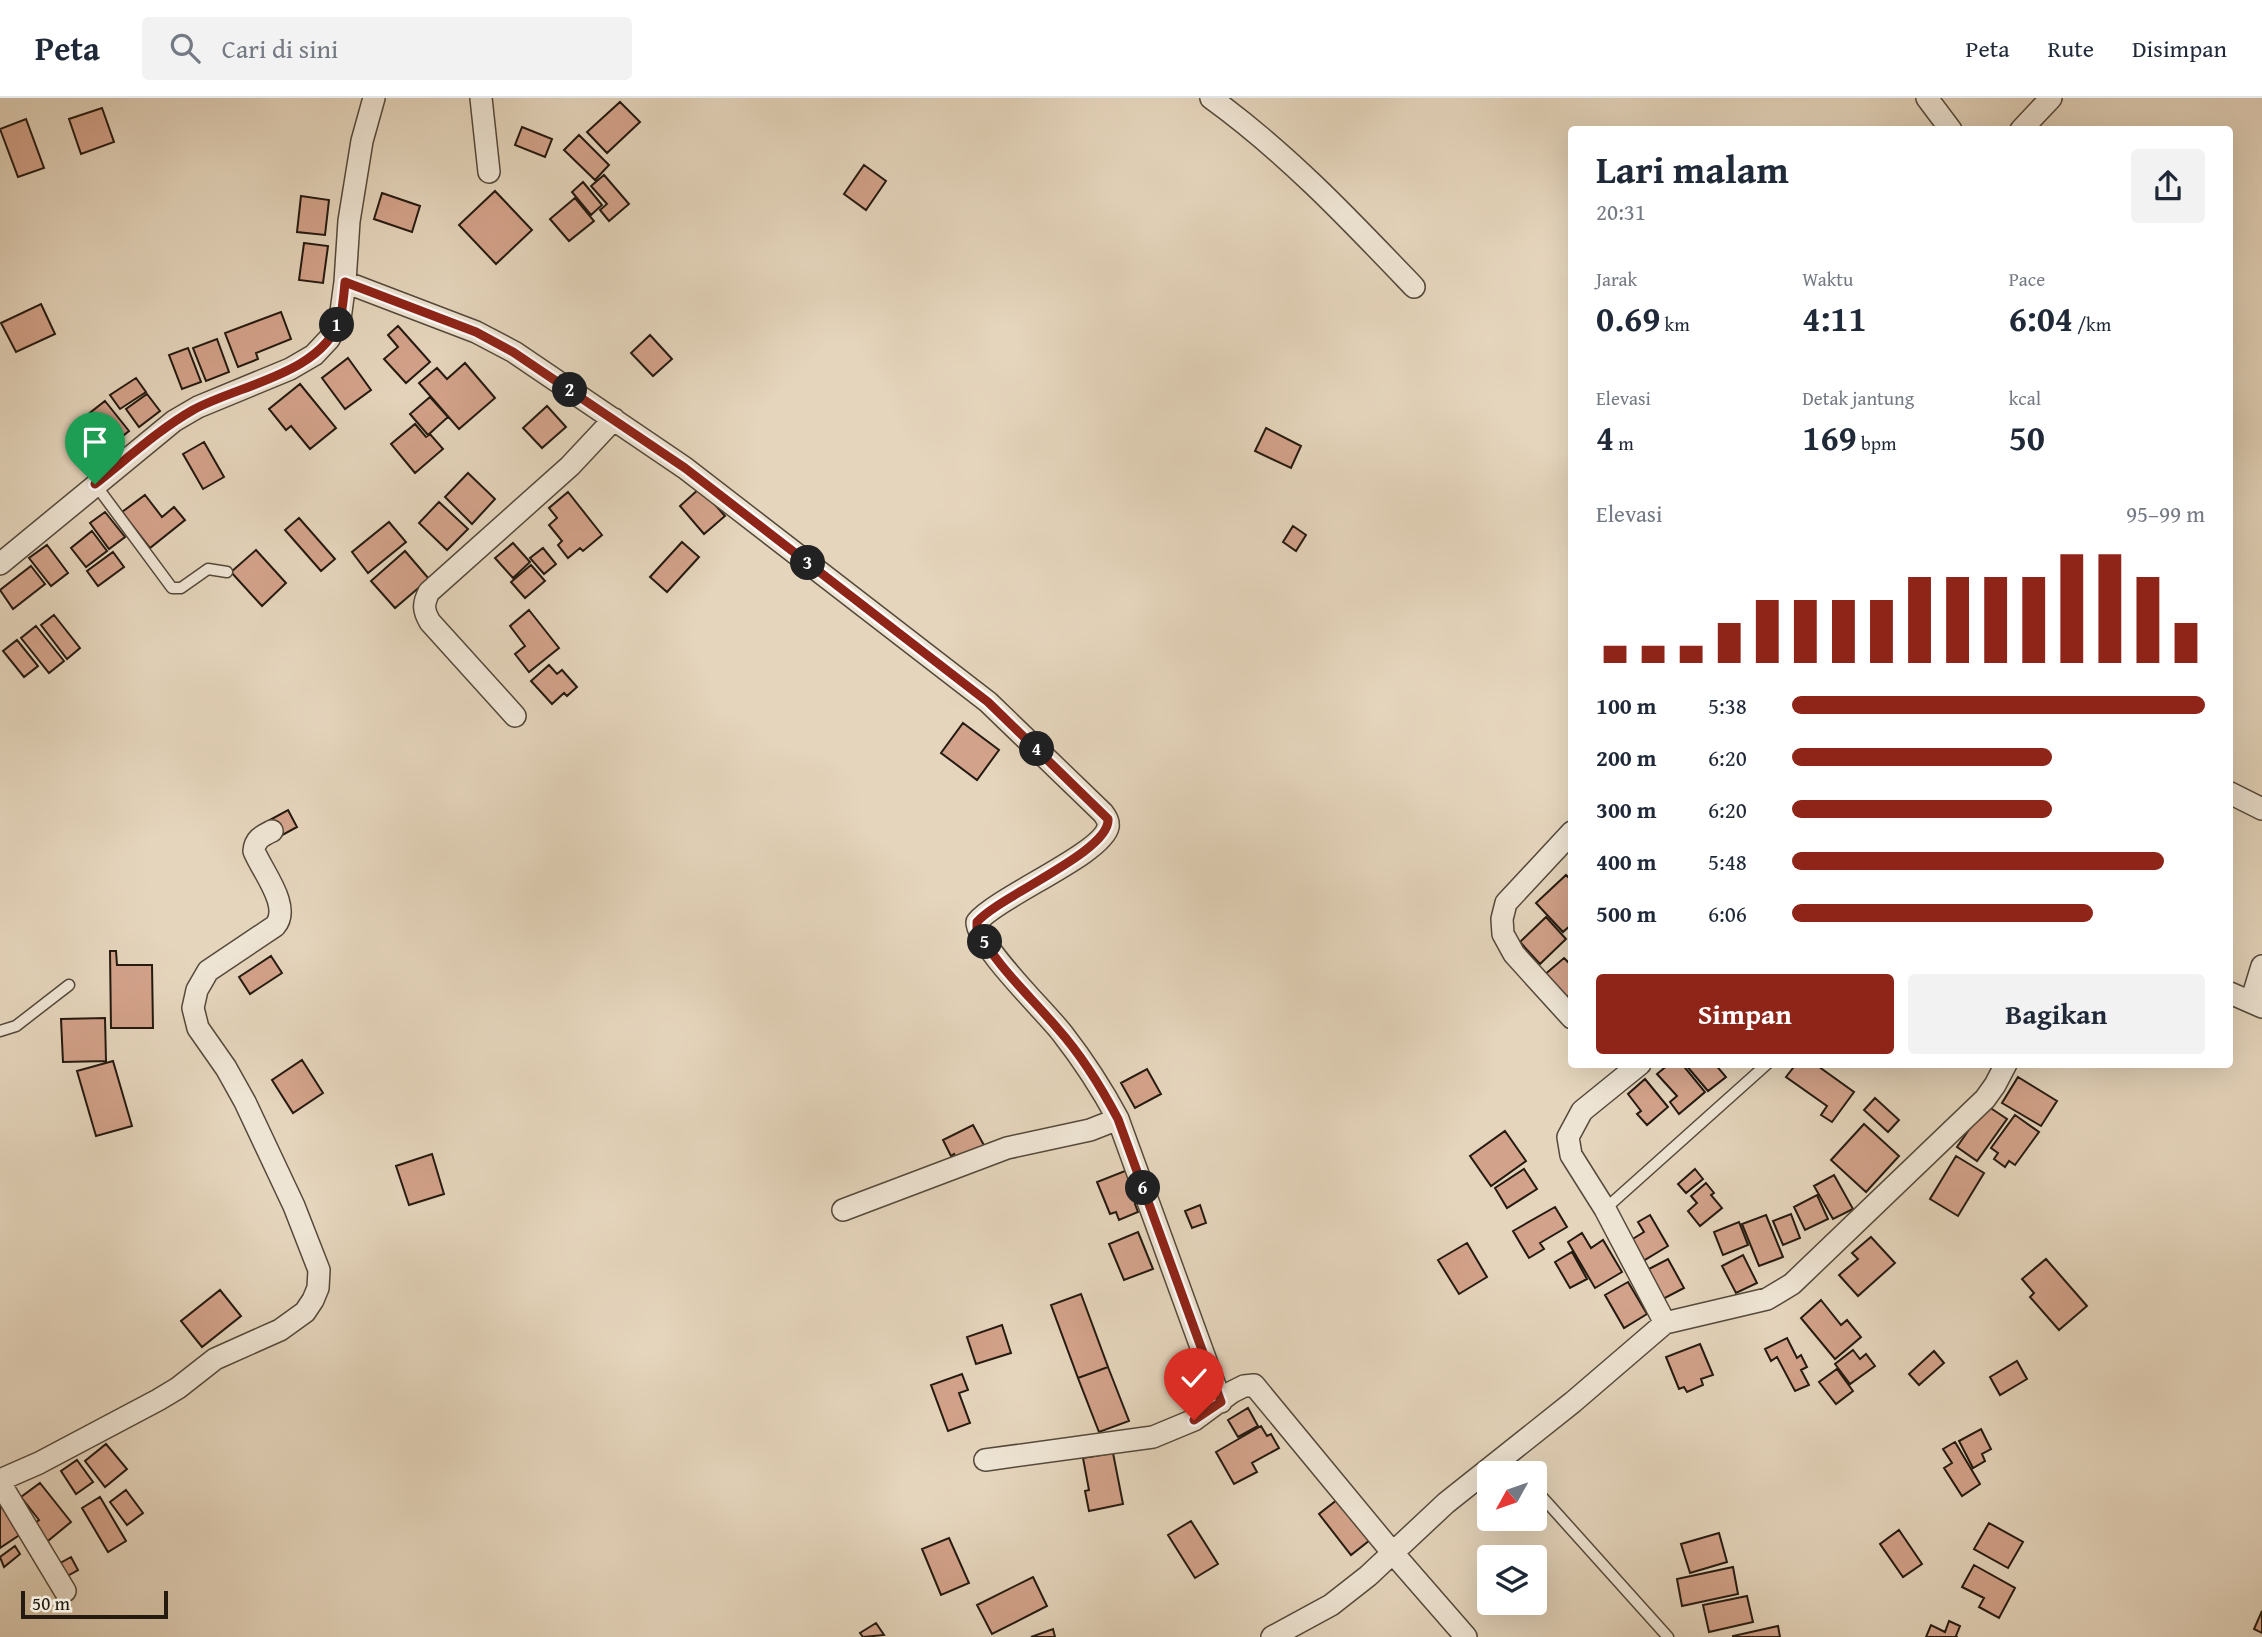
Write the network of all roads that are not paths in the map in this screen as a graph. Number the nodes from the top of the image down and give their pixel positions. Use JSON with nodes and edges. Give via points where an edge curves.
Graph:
{"nodes":[{"id":1,"x":374,"y":98,"type":"edge"},
{"id":2,"x":481,"y":98,"type":"edge"},
{"id":3,"x":1211,"y":98,"type":"edge"},
{"id":4,"x":1927,"y":98,"type":"edge"},
{"id":5,"x":2051,"y":98,"type":"edge"},
{"id":6,"x":1948,"y":126,"type":"edge"},
{"id":7,"x":2025,"y":126,"type":"edge"},
{"id":8,"x":489,"y":172,"type":"dead end"},
{"id":9,"x":345,"y":282,"type":"junction"},
{"id":10,"x":1415,"y":287,"type":"dead end"},
{"id":11,"x":614,"y":419,"type":"junction"},
{"id":12,"x":95,"y":484,"type":"junction"},
{"id":13,"x":0,"y":564,"type":"edge"},
{"id":14,"x":227,"y":572,"type":"dead end"},
{"id":15,"x":515,"y":716,"type":"dead end"},
{"id":16,"x":2233,"y":794,"type":"edge"},
{"id":17,"x":2262,"y":808,"type":"edge"},
{"id":18,"x":272,"y":831,"type":"dead end"},
{"id":19,"x":1568,"y":836,"type":"edge"},
{"id":20,"x":2262,"y":966,"type":"edge"},
{"id":21,"x":69,"y":985,"type":"dead end"},
{"id":22,"x":2233,"y":994,"type":"edge"},
{"id":23,"x":2256,"y":1004,"type":"edge"},
{"id":24,"x":1568,"y":1014,"type":"edge"},
{"id":25,"x":0,"y":1031,"type":"edge"},
{"id":26,"x":1626,"y":1068,"type":"edge"},
{"id":27,"x":1763,"y":1068,"type":"edge"},
{"id":28,"x":2004,"y":1068,"type":"edge"},
{"id":29,"x":1118,"y":1119,"type":"junction"},
{"id":30,"x":1605,"y":1209,"type":"junction"},
{"id":31,"x":843,"y":1210,"type":"dead end"},
{"id":32,"x":1665,"y":1323,"type":"junction"},
{"id":33,"x":1221,"y":1402,"type":"junction"},
{"id":34,"x":1505,"y":1457,"type":"junction"},
{"id":35,"x":985,"y":1460,"type":"dead end"},
{"id":36,"x":1509,"y":1461,"type":"edge"},
{"id":37,"x":0,"y":1482,"type":"edge"},
{"id":38,"x":1547,"y":1502,"type":"edge"},
{"id":39,"x":1392,"y":1552,"type":"junction"},
{"id":40,"x":65,"y":1591,"type":"dead end"},
{"id":41,"x":1272,"y":1637,"type":"edge"},
{"id":42,"x":1466,"y":1637,"type":"edge"},
{"id":43,"x":1668,"y":1637,"type":"edge"}],
"edges":[{"from":1,"to":9,"type":"street","via":[[349,221]]},
{"from":2,"to":8,"type":"street"},
{"from":3,"to":10,"type":"street","via":[[1321,189]]},
{"from":4,"to":6,"type":"street"},
{"from":5,"to":7,"type":"street"},
{"from":9,"to":11,"type":"street","via":[[476,332]]},
{"from":9,"to":12,"type":"street","via":[[340,319],[314,355],[174,421]]},
{"from":11,"to":15,"type":"street","via":[[570,466],[429,592],[424,602],[430,622]]},
{"from":11,"to":29,"type":"street","via":[[685,468],[988,702],[1108,819],[1100,840],[991,908],[977,928],[999,961],[1061,1032]]},
{"from":12,"to":13,"type":"street"},
{"from":12,"to":14,"type":"lane","via":[[172,588],[181,588],[208,569]]},
{"from":16,"to":17,"type":"street"},
{"from":18,"to":37,"type":"street","via":[[255,843],[254,851],[278,899],[281,919],[208,971],[197,990],[194,1008],[198,1028],[245,1102],[294,1206],[319,1270],[313,1300],[280,1329],[215,1359],[168,1394]]},
{"from":19,"to":24,"type":"street","via":[[1506,902],[1502,919],[1503,934],[1514,954]]},
{"from":20,"to":23,"type":"street"},
{"from":21,"to":25,"type":"lane","via":[[16,1026]]},
{"from":22,"to":23,"type":"street"},
{"from":26,"to":30,"type":"street","via":[[1582,1111],[1569,1138],[1571,1155]]},
{"from":27,"to":30,"type":"lane"},
{"from":28,"to":32,"type":"street","via":[[1985,1099],[1792,1284],[1767,1299]]},
{"from":29,"to":31,"type":"street","via":[[1090,1130],[1007,1148]]},
{"from":29,"to":33,"type":"street"},
{"from":30,"to":32,"type":"street"},
{"from":32,"to":34,"type":"street"},
{"from":33,"to":35,"type":"street","via":[[1194,1420],[1153,1437]]},
{"from":33,"to":39,"type":"street","via":[[1244,1386],[1254,1385]]},
{"from":34,"to":36,"type":"lane"},
{"from":34,"to":39,"type":"street"},
{"from":37,"to":40,"type":"street"},
{"from":38,"to":43,"type":"lane"},
{"from":39,"to":41,"type":"street","via":[[1331,1605]]},
{"from":39,"to":42,"type":"street"}]}
